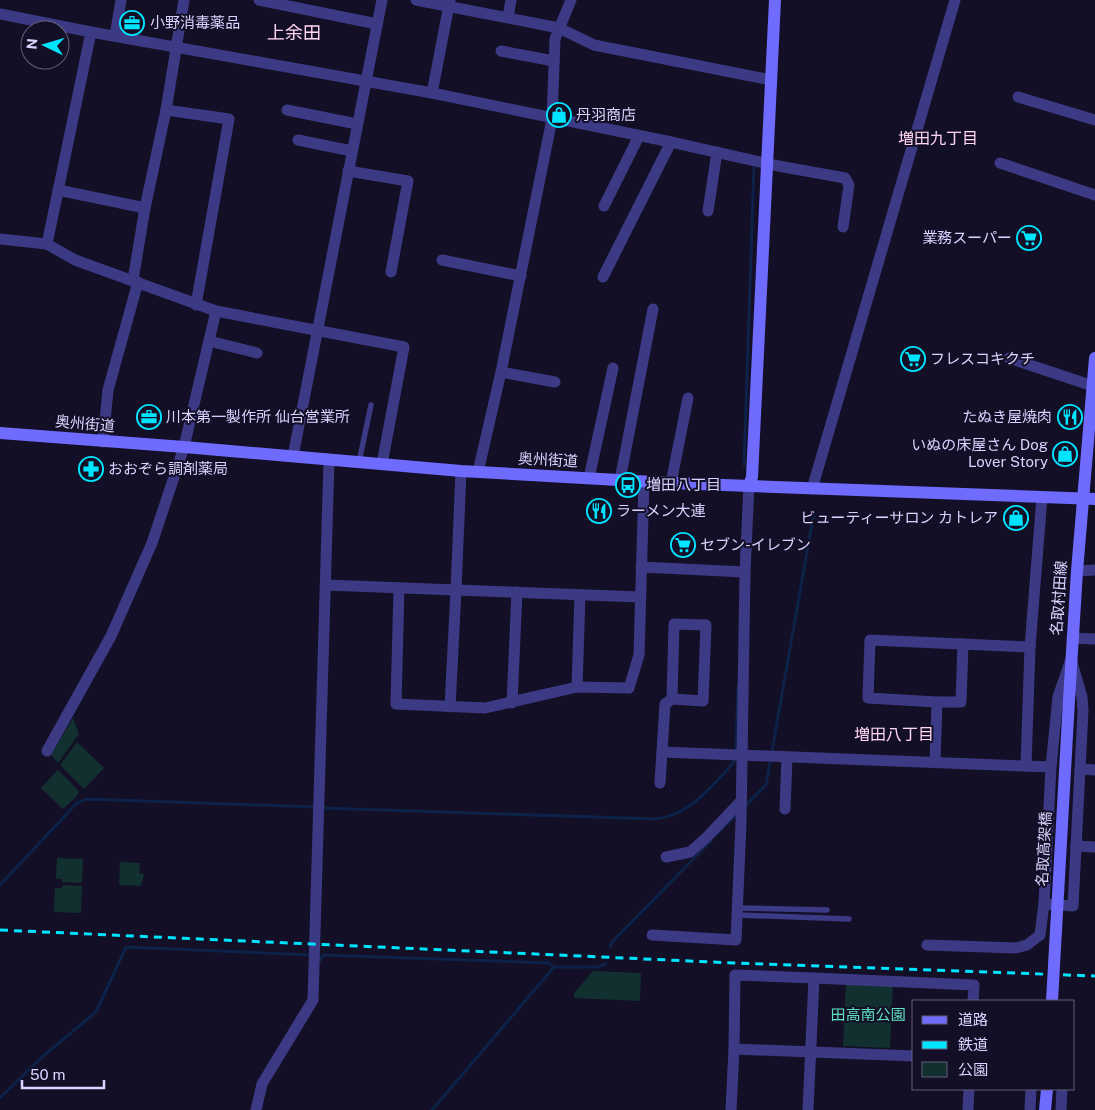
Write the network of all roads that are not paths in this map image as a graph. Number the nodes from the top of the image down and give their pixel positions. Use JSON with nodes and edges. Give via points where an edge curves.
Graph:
{"nodes":[{"id":1,"x":121,"y":0,"type":"edge"},
{"id":2,"x":184,"y":0,"type":"edge"},
{"id":3,"x":259,"y":0,"type":"edge"},
{"id":4,"x":382,"y":0,"type":"edge"},
{"id":5,"x":416,"y":0,"type":"edge"},
{"id":6,"x":511,"y":0,"type":"edge"},
{"id":7,"x":571,"y":0,"type":"edge"},
{"id":8,"x":775,"y":0,"type":"edge"},
{"id":9,"x":955,"y":0,"type":"edge"},
{"id":10,"x":278,"y":2,"type":"edge"},
{"id":11,"x":450,"y":3,"type":"edge"},
{"id":12,"x":0,"y":14,"type":"edge"},
{"id":13,"x":508,"y":17,"type":"junction"},
{"id":14,"x":377,"y":24,"type":"junction"},
{"id":15,"x":559,"y":28,"type":"junction"},
{"id":16,"x":91,"y":32,"type":"junction"},
{"id":17,"x":115,"y":36,"type":"junction"},
{"id":18,"x":176,"y":47,"type":"junction"},
{"id":19,"x":501,"y":51,"type":"dead end"},
{"id":20,"x":554,"y":60,"type":"junction"},
{"id":21,"x":771,"y":80,"type":"junction"},
{"id":22,"x":366,"y":82,"type":"junction"},
{"id":23,"x":432,"y":93,"type":"junction"},
{"id":24,"x":1018,"y":97,"type":"dead end"},
{"id":25,"x":166,"y":110,"type":"junction"},
{"id":26,"x":287,"y":110,"type":"dead end"},
{"id":27,"x":552,"y":119,"type":"junction"},
{"id":28,"x":1095,"y":120,"type":"edge"},
{"id":29,"x":357,"y":124,"type":"junction"},
{"id":30,"x":640,"y":136,"type":"junction"},
{"id":31,"x":298,"y":140,"type":"dead end"},
{"id":32,"x":671,"y":142,"type":"junction"},
{"id":33,"x":352,"y":151,"type":"junction"},
{"id":34,"x":717,"y":152,"type":"junction"},
{"id":35,"x":1000,"y":163,"type":"dead end"},
{"id":36,"x":767,"y":164,"type":"junction"},
{"id":37,"x":348,"y":171,"type":"junction"},
{"id":38,"x":58,"y":190,"type":"junction"},
{"id":39,"x":1095,"y":195,"type":"edge"},
{"id":40,"x":604,"y":206,"type":"dead end"},
{"id":41,"x":145,"y":208,"type":"junction"},
{"id":42,"x":708,"y":211,"type":"dead end"},
{"id":43,"x":843,"y":227,"type":"dead end"},
{"id":44,"x":0,"y":239,"type":"edge"},
{"id":45,"x":47,"y":244,"type":"junction"},
{"id":46,"x":442,"y":260,"type":"dead end"},
{"id":47,"x":391,"y":272,"type":"dead end"},
{"id":48,"x":521,"y":276,"type":"junction"},
{"id":49,"x":603,"y":277,"type":"dead end"},
{"id":50,"x":135,"y":281,"type":"junction"},
{"id":51,"x":196,"y":305,"type":"junction"},
{"id":52,"x":653,"y":309,"type":"dead end"},
{"id":53,"x":216,"y":311,"type":"junction"},
{"id":54,"x":317,"y":331,"type":"junction"},
{"id":55,"x":209,"y":341,"type":"junction"},
{"id":56,"x":257,"y":352,"type":"dead end"},
{"id":57,"x":1009,"y":358,"type":"dead end"},
{"id":58,"x":1095,"y":358,"type":"edge"},
{"id":59,"x":613,"y":368,"type":"dead end"},
{"id":60,"x":501,"y":372,"type":"junction"},
{"id":61,"x":555,"y":382,"type":"dead end"},
{"id":62,"x":1093,"y":386,"type":"junction"},
{"id":63,"x":688,"y":398,"type":"dead end"},
{"id":64,"x":371,"y":405,"type":"dead end"},
{"id":65,"x":0,"y":433,"type":"edge"},
{"id":66,"x":103,"y":442,"type":"junction"},
{"id":67,"x":184,"y":447,"type":"junction"},
{"id":68,"x":293,"y":456,"type":"junction"},
{"id":69,"x":329,"y":460,"type":"junction"},
{"id":70,"x":360,"y":462,"type":"junction"},
{"id":71,"x":382,"y":464,"type":"junction"},
{"id":72,"x":461,"y":471,"type":"junction"},
{"id":73,"x":478,"y":472,"type":"junction"},
{"id":74,"x":589,"y":478,"type":"junction"},
{"id":75,"x":620,"y":480,"type":"junction"},
{"id":76,"x":644,"y":481,"type":"junction"},
{"id":77,"x":672,"y":483,"type":"junction"},
{"id":78,"x":749,"y":485,"type":"junction"},
{"id":79,"x":812,"y":489,"type":"junction"},
{"id":80,"x":1042,"y":497,"type":"junction"},
{"id":81,"x":1089,"y":498,"type":"edge"},
{"id":82,"x":641,"y":567,"type":"junction"},
{"id":83,"x":1095,"y":570,"type":"edge"},
{"id":84,"x":1077,"y":571,"type":"junction"},
{"id":85,"x":745,"y":572,"type":"junction"},
{"id":86,"x":326,"y":585,"type":"junction"},
{"id":87,"x":399,"y":588,"type":"junction"},
{"id":88,"x":456,"y":590,"type":"junction"},
{"id":89,"x":517,"y":592,"type":"junction"},
{"id":90,"x":580,"y":595,"type":"junction"},
{"id":91,"x":640,"y":597,"type":"junction"},
{"id":92,"x":1072,"y":638,"type":"junction"},
{"id":93,"x":1095,"y":639,"type":"edge"},
{"id":94,"x":963,"y":644,"type":"junction"},
{"id":95,"x":1030,"y":647,"type":"junction"},
{"id":96,"x":1071,"y":659,"type":"junction"},
{"id":97,"x":577,"y":687,"type":"junction"},
{"id":98,"x":672,"y":700,"type":"junction"},
{"id":99,"x":1069,"y":700,"type":"joint"},
{"id":100,"x":937,"y":702,"type":"junction"},
{"id":101,"x":512,"y":703,"type":"junction"},
{"id":102,"x":450,"y":706,"type":"junction"},
{"id":103,"x":47,"y":751,"type":"dead end"},
{"id":104,"x":662,"y":752,"type":"junction"},
{"id":105,"x":741,"y":756,"type":"junction"},
{"id":106,"x":787,"y":758,"type":"junction"},
{"id":107,"x":934,"y":762,"type":"junction"},
{"id":108,"x":1026,"y":766,"type":"junction"},
{"id":109,"x":1051,"y":767,"type":"junction"},
{"id":110,"x":1080,"y":770,"type":"junction"},
{"id":111,"x":1095,"y":770,"type":"edge"},
{"id":112,"x":660,"y":783,"type":"dead end"},
{"id":113,"x":741,"y":808,"type":"junction"},
{"id":114,"x":785,"y":809,"type":"dead end"},
{"id":115,"x":1076,"y":846,"type":"junction"},
{"id":116,"x":1095,"y":847,"type":"edge"},
{"id":117,"x":666,"y":857,"type":"dead end"},
{"id":118,"x":1044,"y":904,"type":"junction"},
{"id":119,"x":827,"y":910,"type":"dead end"},
{"id":120,"x":738,"y":911,"type":"junction"},
{"id":121,"x":849,"y":919,"type":"dead end"},
{"id":122,"x":652,"y":935,"type":"dead end"},
{"id":123,"x":927,"y":944,"type":"dead end"},
{"id":124,"x":814,"y":978,"type":"junction"},
{"id":125,"x":973,"y":1000,"type":"edge"},
{"id":126,"x":1052,"y":1000,"type":"edge"},
{"id":127,"x":734,"y":1049,"type":"junction"},
{"id":128,"x":810,"y":1052,"type":"junction"},
{"id":129,"x":912,"y":1056,"type":"edge"},
{"id":130,"x":969,"y":1090,"type":"edge"},
{"id":131,"x":1031,"y":1090,"type":"edge"},
{"id":132,"x":1046,"y":1090,"type":"edge"},
{"id":133,"x":1062,"y":1090,"type":"edge"},
{"id":134,"x":256,"y":1110,"type":"edge"},
{"id":135,"x":731,"y":1110,"type":"edge"},
{"id":136,"x":808,"y":1110,"type":"edge"},
{"id":137,"x":968,"y":1110,"type":"edge"},
{"id":138,"x":1030,"y":1110,"type":"edge"},
{"id":139,"x":1045,"y":1110,"type":"edge"},
{"id":140,"x":1061,"y":1110,"type":"edge"}],
"edges":[{"from":1,"to":17,"type":"street"},
{"from":2,"to":18,"type":"street"},
{"from":3,"to":10,"type":"street"},
{"from":4,"to":14,"type":"street"},
{"from":5,"to":11,"type":"street"},
{"from":6,"to":13,"type":"street"},
{"from":7,"to":15,"type":"street"},
{"from":8,"to":21,"type":"main road"},
{"from":9,"to":79,"type":"street"},
{"from":10,"to":14,"type":"street"},
{"from":11,"to":13,"type":"street"},
{"from":11,"to":23,"type":"street"},
{"from":12,"to":16,"type":"street"},
{"from":13,"to":15,"type":"street"},
{"from":14,"to":22,"type":"street"},
{"from":15,"to":20,"type":"street"},
{"from":15,"to":21,"type":"street","via":[[594,45]]},
{"from":16,"to":17,"type":"street"},
{"from":16,"to":38,"type":"street"},
{"from":17,"to":18,"type":"street"},
{"from":18,"to":22,"type":"street"},
{"from":18,"to":25,"type":"street"},
{"from":19,"to":20,"type":"street"},
{"from":20,"to":27,"type":"street"},
{"from":21,"to":36,"type":"main road"},
{"from":22,"to":23,"type":"street"},
{"from":22,"to":29,"type":"street"},
{"from":23,"to":27,"type":"street"},
{"from":24,"to":28,"type":"street"},
{"from":25,"to":41,"type":"street"},
{"from":25,"to":51,"type":"street","via":[[229,119]]},
{"from":26,"to":29,"type":"street"},
{"from":27,"to":30,"type":"street"},
{"from":27,"to":48,"type":"street"},
{"from":29,"to":33,"type":"street"},
{"from":30,"to":32,"type":"street"},
{"from":30,"to":40,"type":"street"},
{"from":31,"to":33,"type":"street"},
{"from":32,"to":34,"type":"street"},
{"from":32,"to":49,"type":"street"},
{"from":33,"to":37,"type":"street"},
{"from":34,"to":36,"type":"street"},
{"from":34,"to":42,"type":"street"},
{"from":35,"to":39,"type":"street"},
{"from":36,"to":43,"type":"street","via":[[845,178],[849,185]]},
{"from":36,"to":78,"type":"main road","via":[[752,477]]},
{"from":37,"to":47,"type":"street","via":[[408,181]]},
{"from":37,"to":54,"type":"street"},
{"from":38,"to":41,"type":"street"},
{"from":38,"to":45,"type":"street"},
{"from":41,"to":50,"type":"street"},
{"from":44,"to":45,"type":"street"},
{"from":45,"to":50,"type":"street","via":[[75,260]]},
{"from":46,"to":48,"type":"street"},
{"from":48,"to":60,"type":"street"},
{"from":50,"to":51,"type":"street"},
{"from":50,"to":66,"type":"street","via":[[108,390]]},
{"from":51,"to":53,"type":"street"},
{"from":52,"to":75,"type":"street"},
{"from":53,"to":54,"type":"street"},
{"from":53,"to":55,"type":"street"},
{"from":54,"to":68,"type":"street"},
{"from":54,"to":71,"type":"street","via":[[404,347]]},
{"from":55,"to":56,"type":"street"},
{"from":55,"to":67,"type":"street"},
{"from":57,"to":62,"type":"street"},
{"from":58,"to":62,"type":"main road","name":"名取村田線"},
{"from":59,"to":74,"type":"street"},
{"from":60,"to":61,"type":"street"},
{"from":60,"to":73,"type":"street"},
{"from":62,"to":81,"type":"main road","name":"名取村田線"},
{"from":63,"to":77,"type":"street"},
{"from":64,"to":70,"type":"lane"},
{"from":65,"to":66,"type":"main road","name":"奥州街道"},
{"from":66,"to":67,"type":"main road","name":"奥州街道"},
{"from":67,"to":68,"type":"main road","name":"奥州街道"},
{"from":67,"to":103,"type":"street","via":[[152,543],[111,636]]},
{"from":68,"to":69,"type":"main road","name":"奥州街道"},
{"from":69,"to":70,"type":"main road","name":"奥州街道"},
{"from":69,"to":86,"type":"street"},
{"from":70,"to":71,"type":"main road","name":"奥州街道"},
{"from":71,"to":72,"type":"main road","name":"奥州街道"},
{"from":72,"to":73,"type":"main road","name":"奥州街道"},
{"from":72,"to":88,"type":"street"},
{"from":73,"to":74,"type":"main road","name":"奥州街道"},
{"from":74,"to":75,"type":"main road","name":"奥州街道"},
{"from":75,"to":76,"type":"main road","name":"奥州街道"},
{"from":76,"to":77,"type":"main road","name":"奥州街道"},
{"from":76,"to":82,"type":"street"},
{"from":77,"to":78,"type":"main road","name":"奥州街道"},
{"from":78,"to":79,"type":"main road","name":"奥州街道"},
{"from":78,"to":85,"type":"street"},
{"from":79,"to":80,"type":"main road","name":"奥州街道"},
{"from":80,"to":81,"type":"main road","name":"奥州街道"},
{"from":80,"to":95,"type":"street"},
{"from":81,"to":84,"type":"main road","name":"名取村田線"},
{"from":82,"to":85,"type":"street"},
{"from":82,"to":91,"type":"street"},
{"from":83,"to":84,"type":"street"},
{"from":84,"to":92,"type":"main road","name":"名取村田線"},
{"from":85,"to":105,"type":"street"},
{"from":86,"to":87,"type":"street"},
{"from":86,"to":134,"type":"street","via":[[313,1000],[262,1084]]},
{"from":87,"to":88,"type":"street"},
{"from":87,"to":102,"type":"street","via":[[396,704]]},
{"from":88,"to":89,"type":"street"},
{"from":88,"to":102,"type":"street"},
{"from":89,"to":90,"type":"street"},
{"from":89,"to":101,"type":"street"},
{"from":90,"to":91,"type":"street"},
{"from":90,"to":97,"type":"street"},
{"from":91,"to":97,"type":"street","via":[[639,655],[629,688]]},
{"from":92,"to":93,"type":"street"},
{"from":92,"to":96,"type":"main road","name":"名取村田線"},
{"from":94,"to":95,"type":"street"},
{"from":94,"to":100,"type":"street","via":[[961,702]]},
{"from":94,"to":100,"type":"street","via":[[870,640],[868,698]]},
{"from":95,"to":108,"type":"street"},
{"from":96,"to":99,"type":"main road","name":"名取村田線"},
{"from":96,"to":109,"type":"street","via":[[1058,697]]},
{"from":96,"to":110,"type":"street","via":[[1082,697]]},
{"from":97,"to":101,"type":"street"},
{"from":98,"to":98,"type":"street","via":[[674,624],[706,625],[703,701]]},
{"from":98,"to":104,"type":"street","via":[[665,704]]},
{"from":99,"to":126,"type":"main road","name":"名取高架橋","bridge":true},
{"from":100,"to":107,"type":"street"},
{"from":101,"to":102,"type":"street","via":[[485,708]]},
{"from":104,"to":105,"type":"street"},
{"from":104,"to":112,"type":"street"},
{"from":105,"to":106,"type":"street"},
{"from":105,"to":113,"type":"street"},
{"from":106,"to":107,"type":"street"},
{"from":106,"to":114,"type":"street"},
{"from":107,"to":108,"type":"street"},
{"from":108,"to":109,"type":"street"},
{"from":109,"to":118,"type":"street"},
{"from":110,"to":111,"type":"street"},
{"from":110,"to":115,"type":"street"},
{"from":113,"to":117,"type":"street","via":[[690,852]]},
{"from":113,"to":120,"type":"street"},
{"from":115,"to":116,"type":"street"},
{"from":115,"to":118,"type":"street","via":[[1073,906]]},
{"from":118,"to":123,"type":"street","via":[[1040,935],[1027,945],[1016,948]]},
{"from":119,"to":120,"type":"lane"},
{"from":120,"to":121,"type":"lane"},
{"from":120,"to":122,"type":"street","via":[[736,940]]},
{"from":124,"to":125,"type":"street","via":[[974,985]]},
{"from":124,"to":127,"type":"street","via":[[734,975]]},
{"from":124,"to":128,"type":"street"},
{"from":127,"to":128,"type":"street"},
{"from":127,"to":135,"type":"street"},
{"from":128,"to":129,"type":"street"},
{"from":128,"to":136,"type":"street"},
{"from":130,"to":137,"type":"street"},
{"from":131,"to":138,"type":"street"},
{"from":132,"to":139,"type":"main road"},
{"from":133,"to":140,"type":"street"}]}
